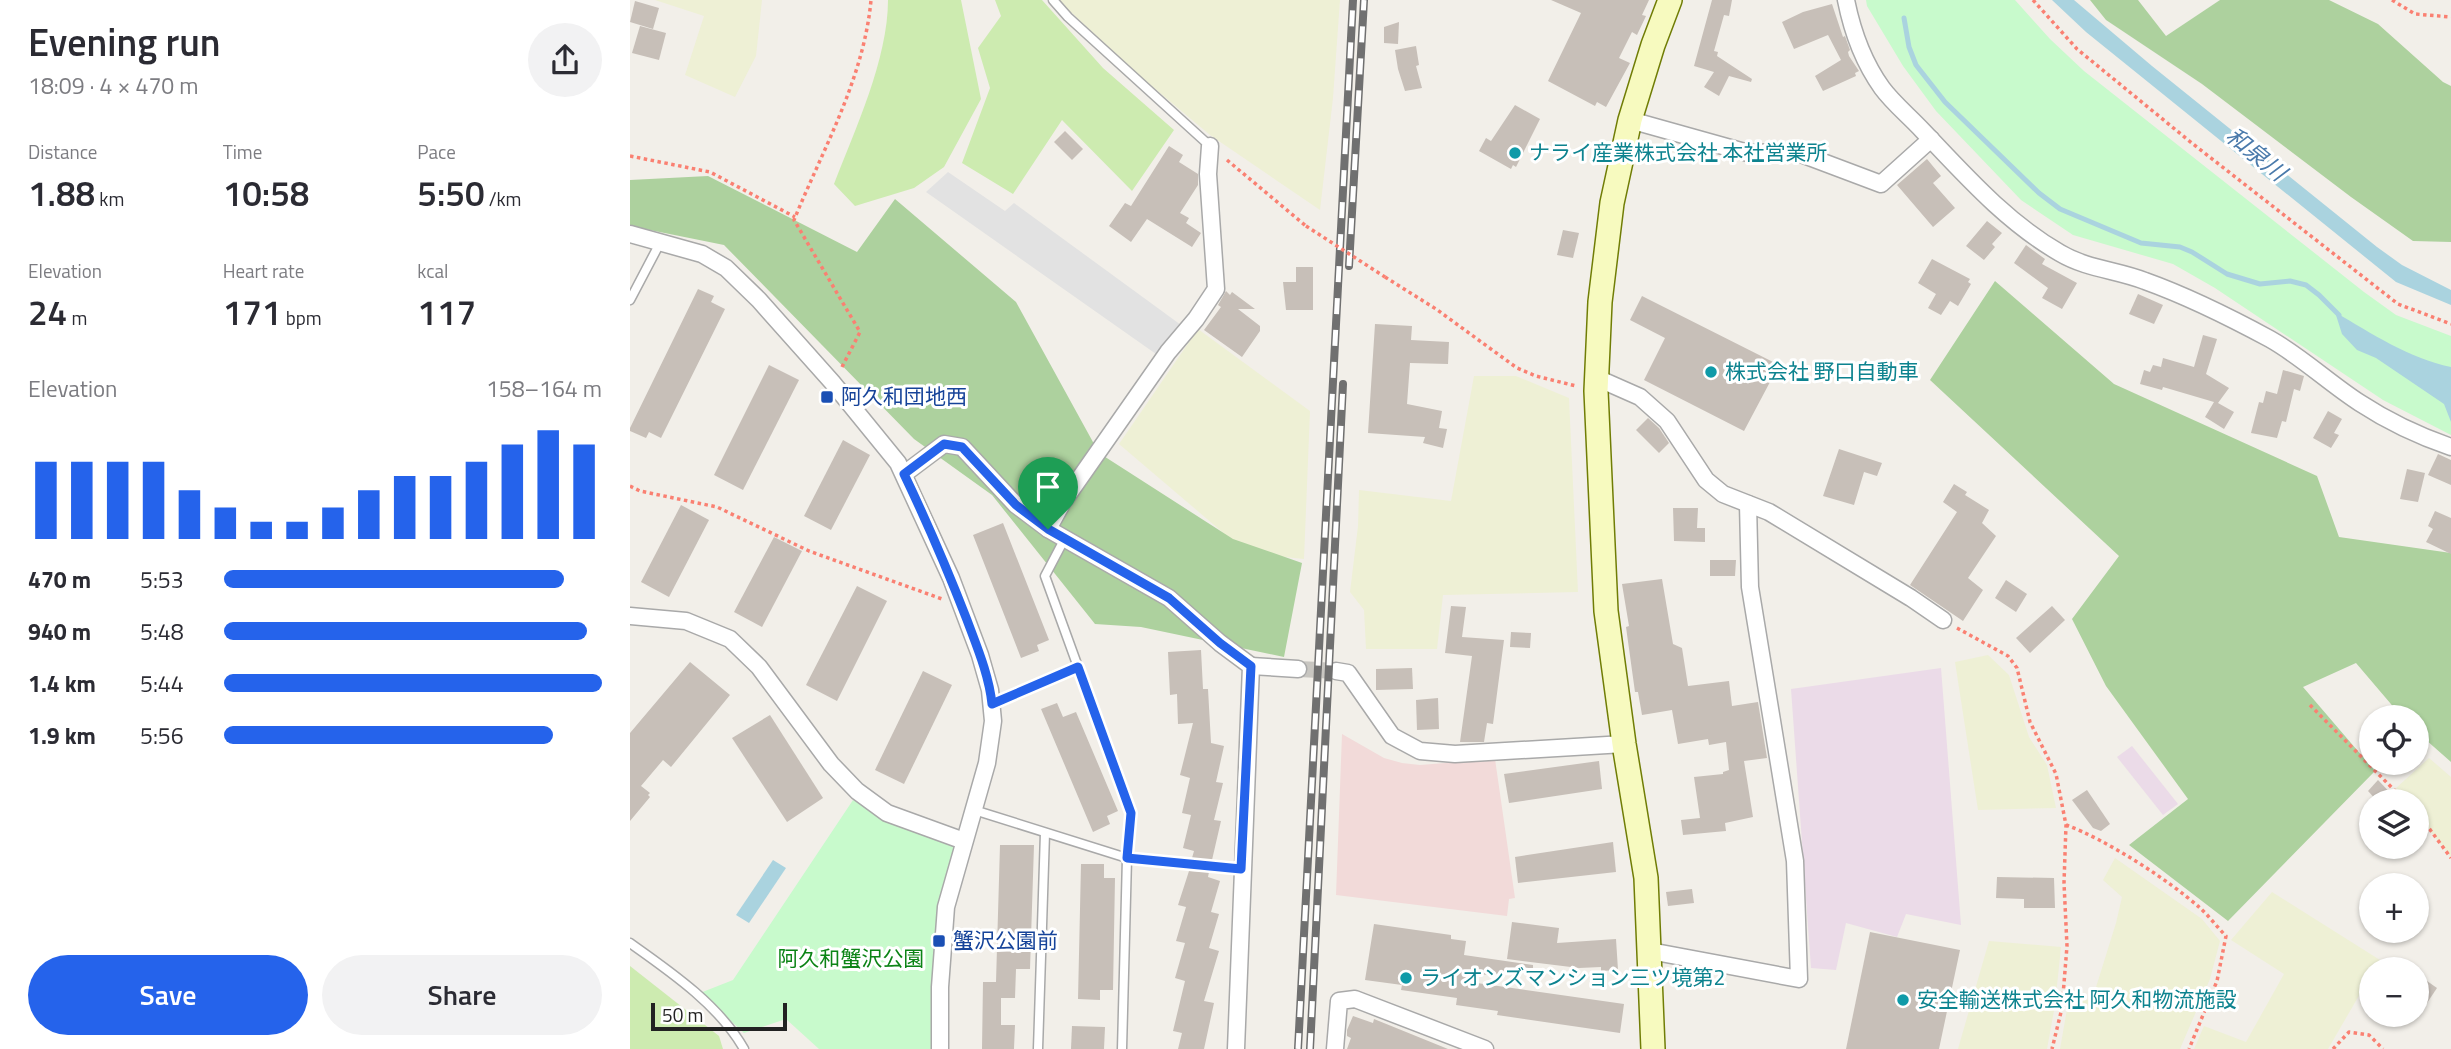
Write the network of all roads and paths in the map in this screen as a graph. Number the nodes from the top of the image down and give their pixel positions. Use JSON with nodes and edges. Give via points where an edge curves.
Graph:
{"nodes":[{"id":1,"x":871,"y":0,"type":"edge"},
{"id":2,"x":1054,"y":0,"type":"edge"},
{"id":3,"x":1670,"y":0,"type":"edge"},
{"id":4,"x":1846,"y":0,"type":"edge"},
{"id":5,"x":2034,"y":0,"type":"edge"},
{"id":6,"x":2392,"y":0,"type":"edge"},
{"id":7,"x":2451,"y":17,"type":"edge"},
{"id":8,"x":1630,"y":120,"type":"junction"},
{"id":9,"x":1931,"y":139,"type":"junction"},
{"id":10,"x":1210,"y":146,"type":"junction"},
{"id":11,"x":630,"y":156,"type":"edge"},
{"id":12,"x":795,"y":217,"type":"junction"},
{"id":13,"x":630,"y":234,"type":"edge"},
{"id":14,"x":661,"y":241,"type":"junction"},
{"id":15,"x":630,"y":300,"type":"edge"},
{"id":16,"x":2451,"y":324,"type":"edge"},
{"id":17,"x":832,"y":382,"type":"junction"},
{"id":18,"x":1596,"y":384,"type":"junction"},
{"id":19,"x":2451,"y":447,"type":"edge"},
{"id":20,"x":904,"y":474,"type":"junction"},
{"id":21,"x":630,"y":486,"type":"edge"},
{"id":22,"x":1748,"y":504,"type":"junction"},
{"id":23,"x":1048,"y":529,"type":"junction"},
{"id":24,"x":1065,"y":538,"type":"junction"},
{"id":25,"x":961,"y":605,"type":"junction"},
{"id":26,"x":630,"y":616,"type":"edge"},
{"id":27,"x":1943,"y":620,"type":"joint"},
{"id":28,"x":1251,"y":666,"type":"junction"},
{"id":29,"x":1078,"y":667,"type":"junction"},
{"id":30,"x":1298,"y":669,"type":"tunnel mouth"},
{"id":31,"x":1336,"y":671,"type":"tunnel mouth"},
{"id":32,"x":992,"y":704,"type":"junction"},
{"id":33,"x":2310,"y":705,"type":"dead end"},
{"id":34,"x":1624,"y":744,"type":"junction"},
{"id":35,"x":2393,"y":789,"type":"edge"},
{"id":36,"x":974,"y":810,"type":"junction"},
{"id":37,"x":2066,"y":825,"type":"junction"},
{"id":38,"x":2429,"y":828,"type":"edge"},
{"id":39,"x":1045,"y":833,"type":"junction"},
{"id":40,"x":964,"y":841,"type":"junction"},
{"id":41,"x":1127,"y":858,"type":"junction"},
{"id":42,"x":2451,"y":858,"type":"edge"},
{"id":43,"x":1241,"y":869,"type":"junction"},
{"id":44,"x":630,"y":943,"type":"edge"},
{"id":45,"x":1650,"y":951,"type":"junction"},
{"id":46,"x":744,"y":1049,"type":"edge"},
{"id":47,"x":940,"y":1049,"type":"edge"},
{"id":48,"x":1038,"y":1049,"type":"edge"},
{"id":49,"x":1122,"y":1049,"type":"edge"},
{"id":50,"x":1236,"y":1049,"type":"edge"},
{"id":51,"x":1335,"y":1049,"type":"edge"},
{"id":52,"x":1485,"y":1049,"type":"edge"},
{"id":53,"x":1653,"y":1049,"type":"edge"},
{"id":54,"x":2052,"y":1049,"type":"edge"},
{"id":55,"x":2189,"y":1049,"type":"edge"},
{"id":56,"x":2333,"y":1049,"type":"edge"},
{"id":57,"x":2383,"y":1049,"type":"edge"}],
"edges":[{"from":1,"to":12,"type":"path","via":[[869,24],[842,110]]},
{"from":2,"to":10,"type":"lane"},
{"from":3,"to":8,"type":"street"},
{"from":4,"to":9,"type":"street","via":[[1867,63],[1882,89]]},
{"from":5,"to":16,"type":"path","via":[[2077,49],[2398,304]]},
{"from":6,"to":7,"type":"path","via":[[2416,14]]},
{"from":8,"to":9,"type":"street","via":[[1748,153],[1796,152],[1881,184]]},
{"from":8,"to":18,"type":"street","via":[[1612,203]]},
{"from":9,"to":19,"type":"street","via":[[2001,210],[2060,254],[2143,280],[2269,339],[2359,403],[2424,438]]},
{"from":10,"to":18,"type":"path","bridge":true,"via":[[1306,226],[1437,309],[1517,368],[1536,376]]},
{"from":10,"to":23,"type":"street","via":[[1216,289]]},
{"from":11,"to":12,"type":"path","via":[[710,172]]},
{"from":12,"to":17,"type":"path","via":[[860,332]]},
{"from":13,"to":14,"type":"street"},
{"from":14,"to":15,"type":"lane"},
{"from":14,"to":17,"type":"street","via":[[702,254],[726,268]]},
{"from":17,"to":20,"type":"street"},
{"from":18,"to":22,"type":"street","via":[[1640,397],[1667,421],[1706,480],[1723,494]]},
{"from":18,"to":34,"type":"street","via":[[1606,611]]},
{"from":20,"to":23,"type":"street","via":[[944,444],[962,447],[1016,505]]},
{"from":20,"to":25,"type":"street"},
{"from":21,"to":25,"type":"path","via":[[718,507],[809,551]]},
{"from":22,"to":27,"type":"street","via":[[1769,512]]},
{"from":22,"to":45,"type":"street","via":[[1750,587],[1795,861],[1798,979]]},
{"from":23,"to":24,"type":"street"},
{"from":24,"to":28,"type":"street","via":[[1169,598]]},
{"from":24,"to":29,"type":"lane","via":[[1045,576]]},
{"from":25,"to":32,"type":"street"},
{"from":26,"to":40,"type":"street","via":[[685,621],[730,639],[759,667],[831,764],[857,791],[887,813]]},
{"from":27,"to":37,"type":"path","via":[[2008,656],[2017,668],[2031,722],[2056,774]]},
{"from":28,"to":30,"type":"street"},
{"from":28,"to":43,"type":"street"},
{"from":29,"to":32,"type":"lane"},
{"from":29,"to":41,"type":"lane","via":[[1131,813]]},
{"from":31,"to":34,"type":"street","via":[[1348,673],[1392,736],[1420,751],[1455,754]]},
{"from":32,"to":36,"type":"street","via":[[987,763]]},
{"from":33,"to":35,"type":"path"},
{"from":34,"to":45,"type":"street","via":[[1646,878]]},
{"from":36,"to":39,"type":"lane"},
{"from":36,"to":40,"type":"street"},
{"from":37,"to":54,"type":"path","via":[[2067,946],[2062,1008]]},
{"from":37,"to":55,"type":"path","via":[[2162,880],[2200,908],[2226,936],[2217,981]]},
{"from":38,"to":42,"type":"path"},
{"from":39,"to":41,"type":"lane"},
{"from":39,"to":48,"type":"lane"},
{"from":40,"to":47,"type":"street","via":[[946,907]]},
{"from":41,"to":43,"type":"lane"},
{"from":41,"to":49,"type":"lane"},
{"from":43,"to":50,"type":"street"},
{"from":44,"to":46,"type":"lane","via":[[705,1002],[733,1030]]},
{"from":45,"to":53,"type":"street"},
{"from":51,"to":52,"type":"street","via":[[1339,1001],[1355,999]]},
{"from":56,"to":57,"type":"path","via":[[2349,1032],[2369,1035]]}]}
